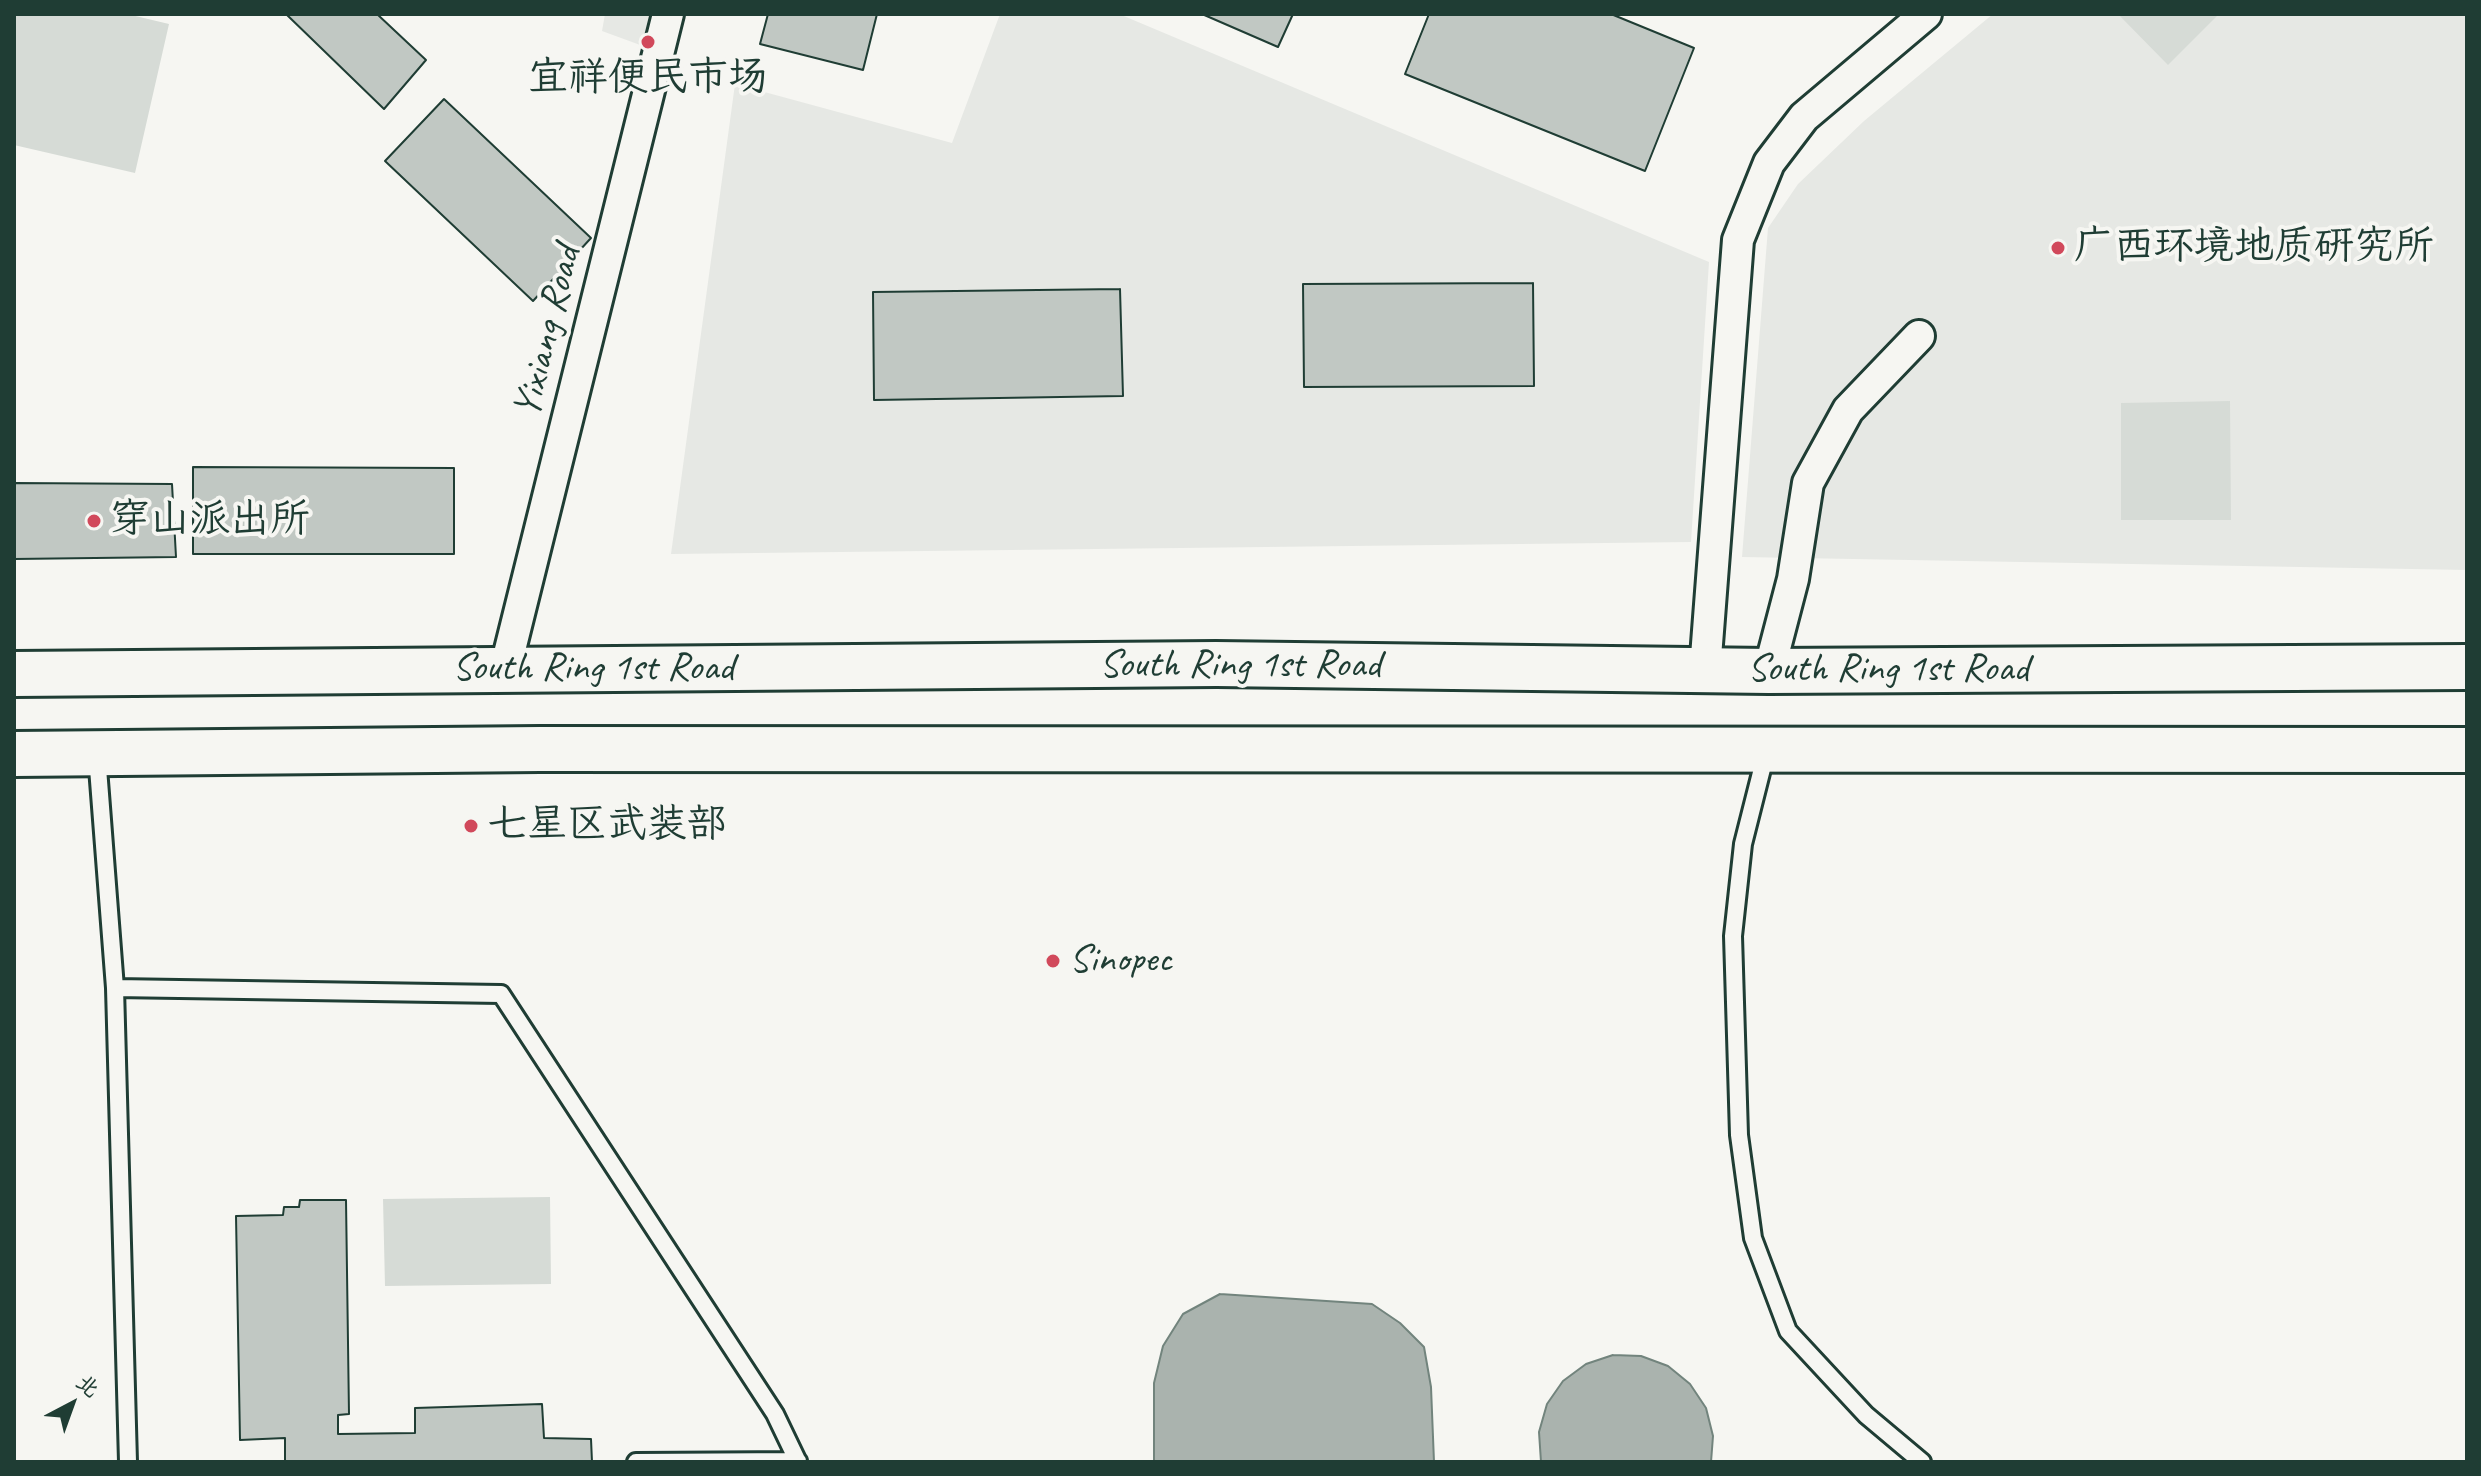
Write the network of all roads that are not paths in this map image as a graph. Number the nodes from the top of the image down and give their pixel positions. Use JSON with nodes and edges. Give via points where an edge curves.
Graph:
{"nodes":[{"id":1,"x":668,"y":14,"type":"edge"},
{"id":2,"x":1926,"y":14,"type":"edge"},
{"id":3,"x":1919,"y":336,"type":"dead end"},
{"id":4,"x":2467,"y":667,"type":"edge"},
{"id":5,"x":505,"y":670,"type":"junction"},
{"id":6,"x":1705,"y":670,"type":"junction"},
{"id":7,"x":1769,"y":671,"type":"junction"},
{"id":8,"x":14,"y":674,"type":"edge"},
{"id":9,"x":2467,"y":750,"type":"edge"},
{"id":10,"x":1766,"y":752,"type":"junction"},
{"id":11,"x":96,"y":753,"type":"junction"},
{"id":12,"x":14,"y":754,"type":"edge"},
{"id":13,"x":115,"y":988,"type":"junction"},
{"id":14,"x":128,"y":1462,"type":"edge"},
{"id":15,"x":636,"y":1462,"type":"edge"},
{"id":16,"x":798,"y":1462,"type":"edge"},
{"id":17,"x":1922,"y":1462,"type":"edge"}],
"edges":[{"from":1,"to":5,"type":"street","name":"Yixiang Road"},
{"from":2,"to":6,"type":"street","via":[[1804,117],[1769,163],[1738,240]]},
{"from":3,"to":7,"type":"street","via":[[1848,410],[1808,483],[1793,579]]},
{"from":4,"to":7,"type":"main road","name":"South Ring 1st Road"},
{"from":5,"to":6,"type":"main road","name":"South Ring 1st Road","via":[[1216,664]]},
{"from":5,"to":8,"type":"main road","name":"South Ring 1st Road"},
{"from":6,"to":7,"type":"main road","name":"South Ring 1st Road"},
{"from":9,"to":10,"type":"main road","name":"South Ring 1st Road"},
{"from":10,"to":11,"type":"main road","name":"South Ring 1st Road"},
{"from":10,"to":17,"type":"lane","via":[[1743,844],[1733,936],[1739,1135],[1753,1238],[1788,1331],[1866,1415]]},
{"from":11,"to":12,"type":"main road","name":"South Ring 1st Road"},
{"from":11,"to":13,"type":"lane"},
{"from":13,"to":14,"type":"lane"},
{"from":13,"to":16,"type":"lane","via":[[501,994],[775,1414]]},
{"from":15,"to":16,"type":"lane"}]}
